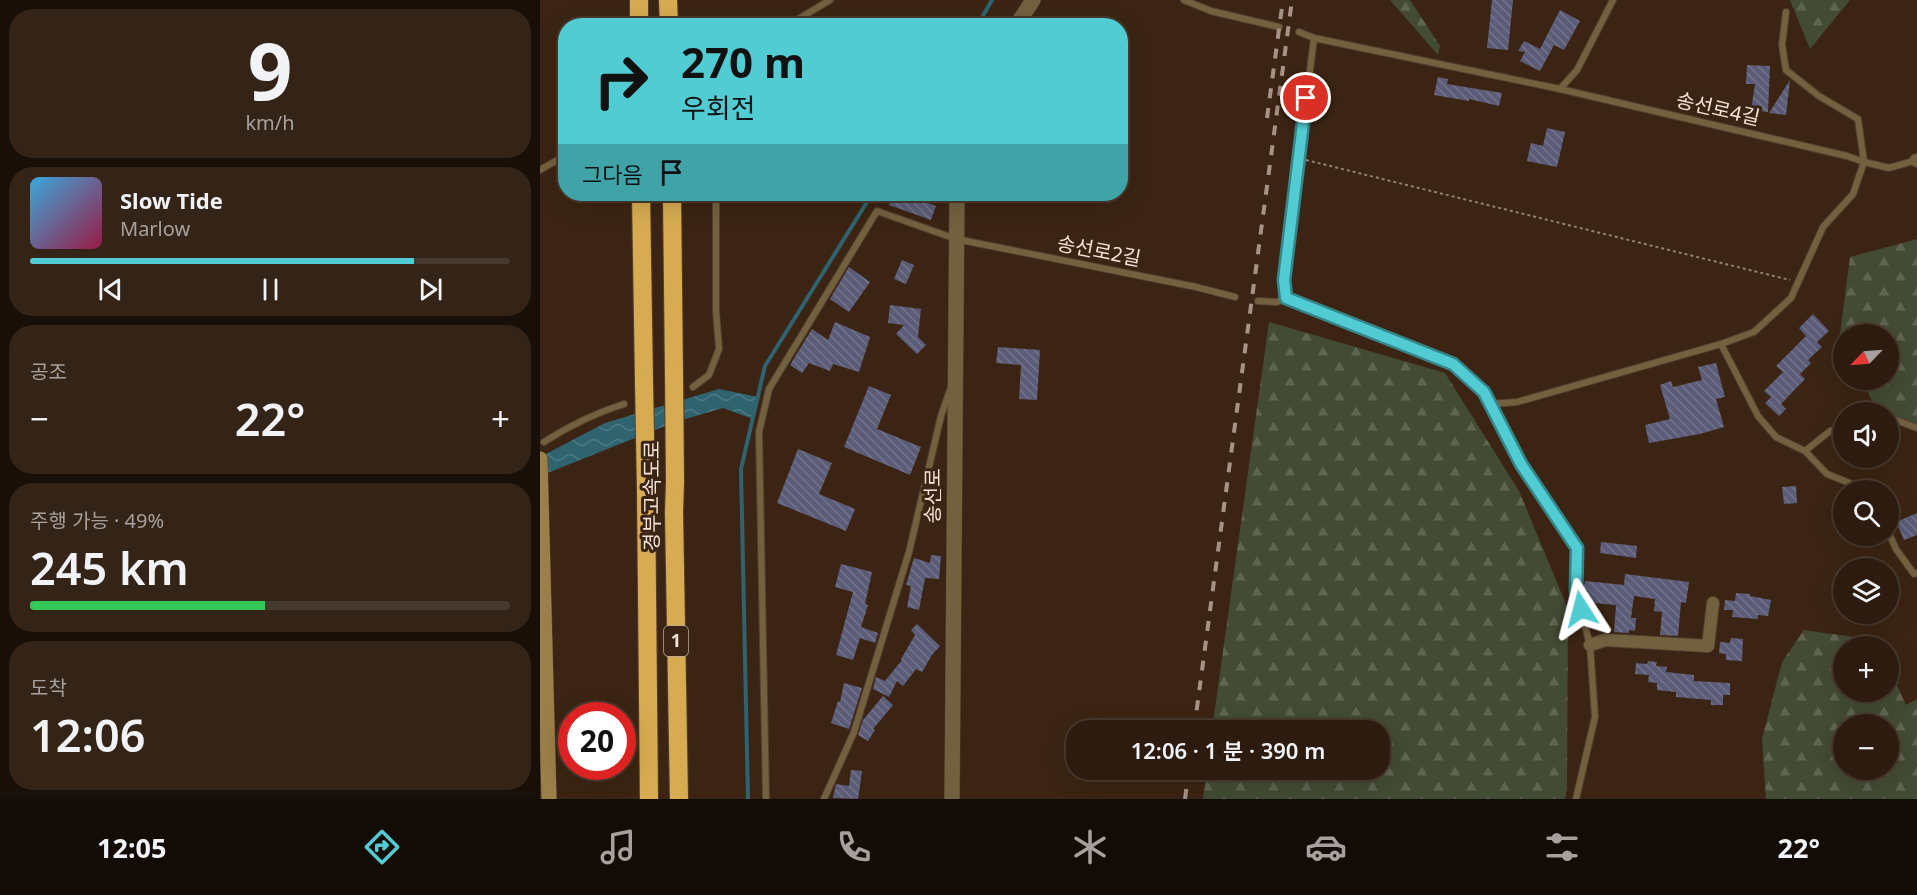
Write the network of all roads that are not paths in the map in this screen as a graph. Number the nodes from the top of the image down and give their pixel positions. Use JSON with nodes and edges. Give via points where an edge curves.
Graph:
{"nodes":[{"id":1,"x":639,"y":0,"type":"edge"},
{"id":2,"x":668,"y":0,"type":"edge"},
{"id":3,"x":830,"y":0,"type":"edge"},
{"id":4,"x":1033,"y":0,"type":"edge"},
{"id":5,"x":1184,"y":0,"type":"edge"},
{"id":6,"x":1613,"y":0,"type":"edge"},
{"id":7,"x":1786,"y":12,"type":"dead end"},
{"id":8,"x":639,"y":18,"type":"edge"},
{"id":9,"x":669,"y":18,"type":"edge"},
{"id":10,"x":800,"y":18,"type":"edge"},
{"id":11,"x":1021,"y":18,"type":"edge"},
{"id":12,"x":1279,"y":27,"type":"dead end"},
{"id":13,"x":1299,"y":32,"type":"dead end"},
{"id":14,"x":1314,"y":38,"type":"junction"},
{"id":15,"x":1560,"y":89,"type":"junction"},
{"id":16,"x":558,"y":160,"type":"edge"},
{"id":17,"x":1917,"y":160,"type":"edge"},
{"id":18,"x":1864,"y":162,"type":"junction"},
{"id":19,"x":540,"y":170,"type":"edge"},
{"id":20,"x":641,"y":201,"type":"edge"},
{"id":21,"x":672,"y":201,"type":"edge"},
{"id":22,"x":716,"y":201,"type":"edge"},
{"id":23,"x":957,"y":201,"type":"edge"},
{"id":24,"x":956,"y":239,"type":"junction"},
{"id":25,"x":1235,"y":297,"type":"dead end"},
{"id":26,"x":1286,"y":298,"type":"junction"},
{"id":27,"x":1258,"y":301,"type":"dead end"},
{"id":28,"x":1721,"y":344,"type":"junction"},
{"id":29,"x":955,"y":375,"type":"junction"},
{"id":30,"x":693,"y":387,"type":"dead end"},
{"id":31,"x":624,"y":404,"type":"dead end"},
{"id":32,"x":1491,"y":404,"type":"junction"},
{"id":33,"x":1899,"y":421,"type":"edge"},
{"id":34,"x":1917,"y":428,"type":"edge"},
{"id":35,"x":1833,"y":430,"type":"edge"},
{"id":36,"x":544,"y":442,"type":"dead end"},
{"id":37,"x":1805,"y":451,"type":"junction"},
{"id":38,"x":540,"y":459,"type":"edge"},
{"id":39,"x":1842,"y":480,"type":"edge"},
{"id":40,"x":1895,"y":546,"type":"edge"},
{"id":41,"x":1917,"y":573,"type":"edge"},
{"id":42,"x":1713,"y":603,"type":"dead end"},
{"id":43,"x":1590,"y":645,"type":"junction"},
{"id":44,"x":549,"y":799,"type":"edge"},
{"id":45,"x":649,"y":799,"type":"edge"},
{"id":46,"x":680,"y":799,"type":"edge"},
{"id":47,"x":766,"y":799,"type":"edge"},
{"id":48,"x":824,"y":799,"type":"edge"},
{"id":49,"x":952,"y":799,"type":"edge"},
{"id":50,"x":1576,"y":799,"type":"edge"}],
"edges":[{"from":1,"to":8,"type":"highway"},
{"from":2,"to":9,"type":"highway"},
{"from":3,"to":10,"type":"lane"},
{"from":4,"to":11,"type":"street"},
{"from":5,"to":12,"type":"lane","via":[[1211,11]]},
{"from":6,"to":15,"type":"lane","via":[[1577,70]]},
{"from":7,"to":18,"type":"lane","via":[[1782,45],[1786,70],[1858,119]]},
{"from":13,"to":14,"type":"lane","name":"송선로4길"},
{"from":14,"to":15,"type":"lane","name":"송선로4길"},
{"from":14,"to":26,"type":"lane","via":[[1284,280]]},
{"from":15,"to":18,"type":"lane","name":"송선로4길"},
{"from":16,"to":19,"type":"lane"},
{"from":17,"to":18,"type":"lane","name":"송선로4길","via":[[1889,168]]},
{"from":18,"to":28,"type":"lane","via":[[1853,194],[1823,227],[1791,298],[1754,332]]},
{"from":20,"to":45,"type":"highway","name":"경부고속도로","number":"1","bridge":true},
{"from":21,"to":46,"type":"highway","name":"경부고속도로","number":"1","bridge":true},
{"from":22,"to":30,"type":"lane","via":[[719,349],[709,375]]},
{"from":23,"to":24,"type":"street","name":"송선로"},
{"from":24,"to":25,"type":"lane","name":"송선로2길"},
{"from":24,"to":29,"type":"street","name":"송선로"},
{"from":24,"to":47,"type":"lane","name":"송선로2길","via":[[877,211],[769,389],[759,432]]},
{"from":26,"to":27,"type":"lane"},
{"from":26,"to":32,"type":"lane","via":[[1453,364],[1484,392]]},
{"from":28,"to":32,"type":"lane","via":[[1517,402]]},
{"from":28,"to":37,"type":"lane","via":[[1758,416],[1776,437]]},
{"from":29,"to":48,"type":"lane","via":[[941,416],[909,552],[854,732]]},
{"from":29,"to":49,"type":"street","name":"송선로"},
{"from":31,"to":36,"type":"lane"},
{"from":32,"to":43,"type":"lane","via":[[1521,464],[1577,548],[1576,591]]},
{"from":33,"to":34,"type":"lane"},
{"from":35,"to":37,"type":"lane"},
{"from":37,"to":39,"type":"lane","via":[[1827,474]]},
{"from":38,"to":44,"type":"main road"},
{"from":40,"to":41,"type":"lane"},
{"from":42,"to":43,"type":"street","via":[[1708,646],[1605,640]]},
{"from":43,"to":50,"type":"lane","via":[[1595,717]]}]}
